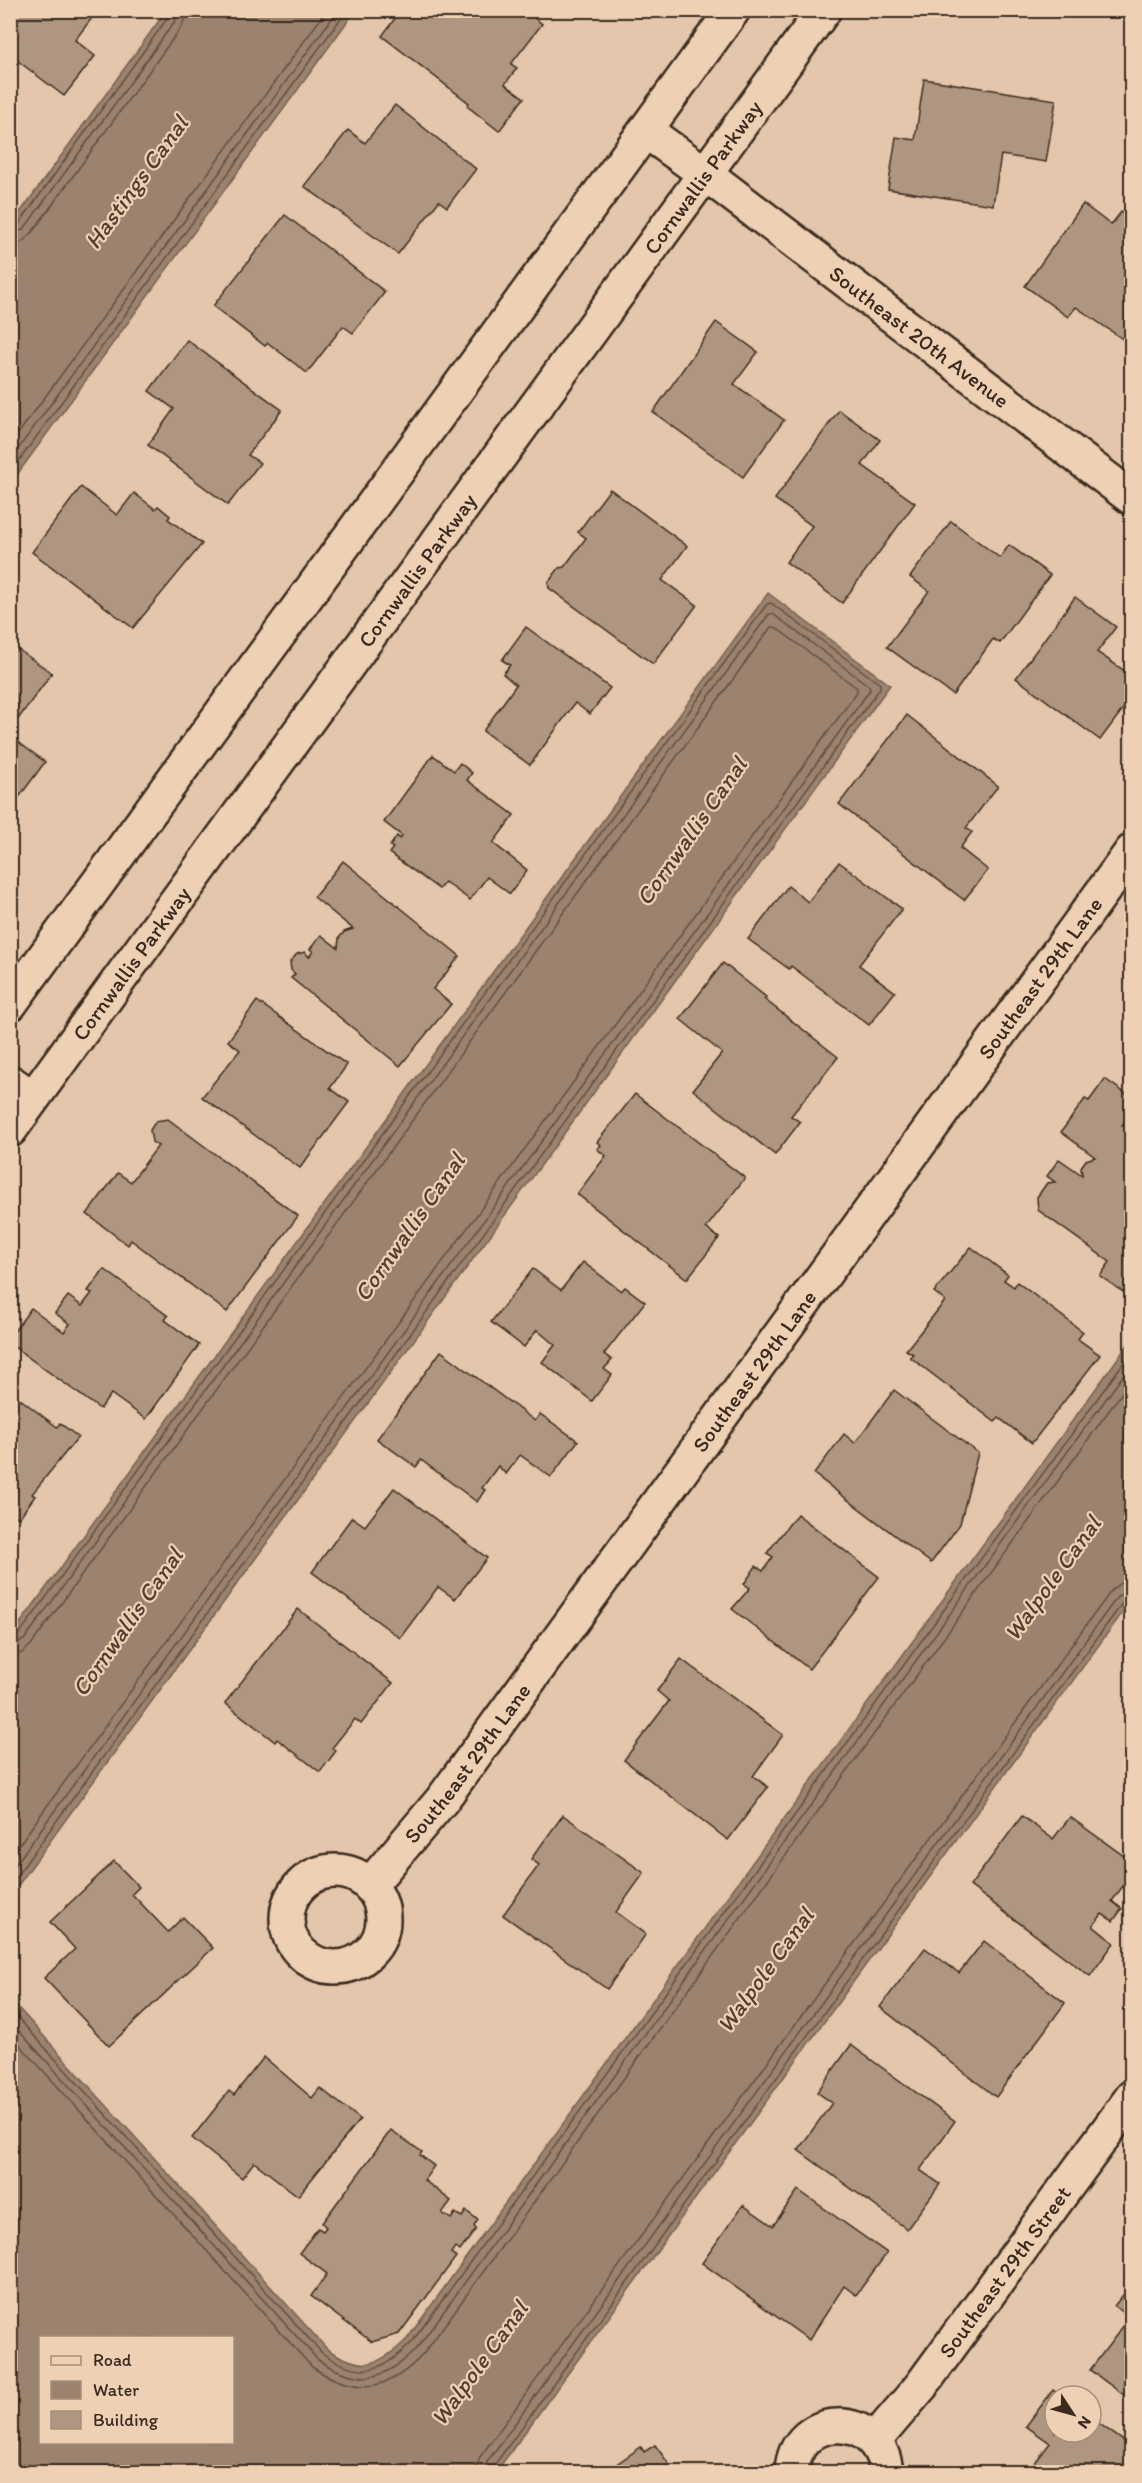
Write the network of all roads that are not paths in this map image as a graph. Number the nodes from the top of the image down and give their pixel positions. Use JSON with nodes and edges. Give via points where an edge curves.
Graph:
{"nodes":[{"id":1,"x":733,"y":10,"type":"edge"},
{"id":2,"x":824,"y":10,"type":"edge"},
{"id":3,"x":646,"y":132,"type":"junction"},
{"id":4,"x":707,"y":175,"type":"junction"},
{"id":5,"x":1131,"y":498,"type":"edge"},
{"id":6,"x":1131,"y":851,"type":"edge"},
{"id":7,"x":10,"y":1004,"type":"edge"},
{"id":8,"x":22,"y":1090,"type":"edge"},
{"id":9,"x":10,"y":1130,"type":"edge"},
{"id":10,"x":370,"y":1885,"type":"dead end"},
{"id":11,"x":1131,"y":2097,"type":"edge"},
{"id":12,"x":874,"y":2441,"type":"junction"},
{"id":13,"x":792,"y":2472,"type":"edge"},
{"id":14,"x":886,"y":2472,"type":"edge"}],
"edges":[{"from":1,"to":3,"type":"street"},
{"from":2,"to":4,"type":"street","name":"Cornwallis Parkway"},
{"from":3,"to":4,"type":"street","name":"Southeast 20th Avenue"},
{"from":3,"to":7,"type":"street"},
{"from":4,"to":5,"type":"street","name":"Southeast 20th Avenue"},
{"from":4,"to":8,"type":"street","name":"Cornwallis Parkway"},
{"from":6,"to":10,"type":"street","name":"Southeast 29th Lane","via":[[442,1800]]},
{"from":8,"to":9,"type":"street","name":"Cornwallis Parkway"},
{"from":11,"to":12,"type":"street","name":"Southeast 29th Street","via":[[921,2386]]},
{"from":12,"to":13,"type":"street","via":[[848,2426],[818,2430],[796,2451]]},
{"from":12,"to":14,"type":"street","via":[[883,2454]]}]}
